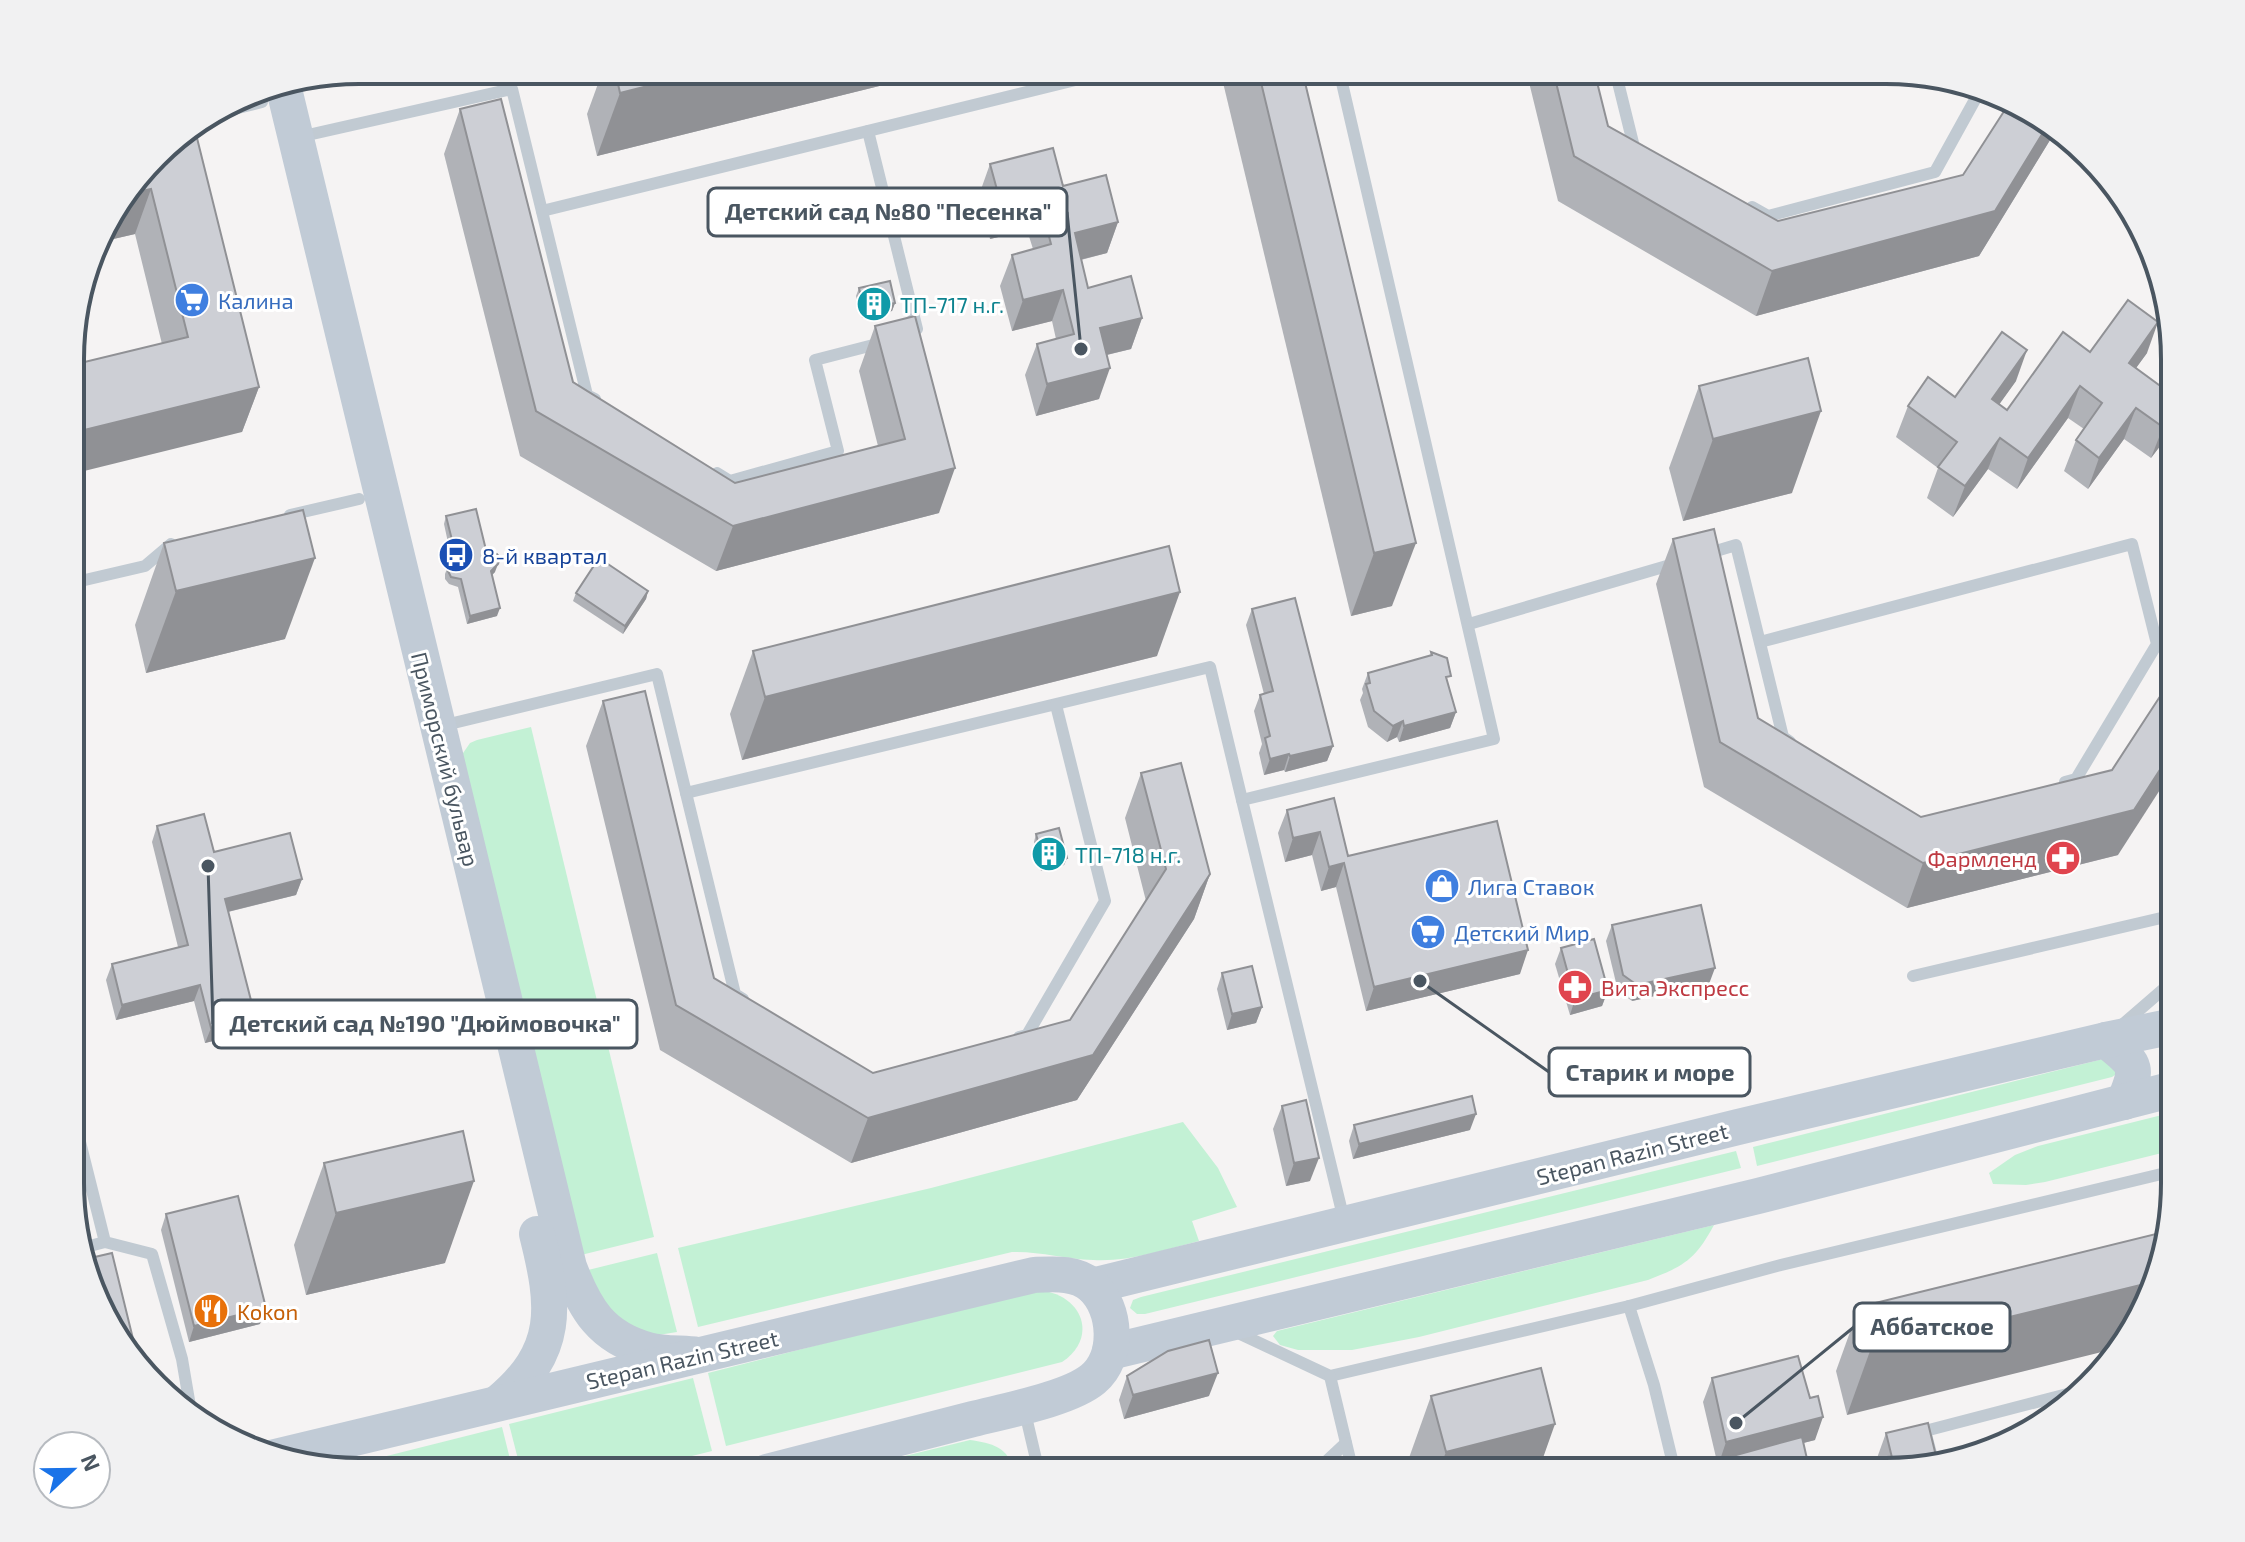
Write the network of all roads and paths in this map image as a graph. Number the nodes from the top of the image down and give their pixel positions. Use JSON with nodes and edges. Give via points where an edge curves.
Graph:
{"nodes":[{"id":1,"x":1055,"y":85,"type":"edge"},
{"id":2,"x":1343,"y":85,"type":"edge"},
{"id":3,"x":1619,"y":85,"type":"edge"},
{"id":4,"x":272,"y":98,"type":"edge"},
{"id":5,"x":270,"y":99,"type":"edge"},
{"id":6,"x":1975,"y":99,"type":"edge"},
{"id":7,"x":868,"y":131,"type":"junction"},
{"id":8,"x":296,"y":138,"type":"junction"},
{"id":9,"x":1647,"y":154,"type":"edge"},
{"id":10,"x":1741,"y":202,"type":"edge"},
{"id":11,"x":542,"y":211,"type":"junction"},
{"id":12,"x":600,"y":402,"type":"edge"},
{"id":13,"x":704,"y":465,"type":"edge"},
{"id":14,"x":359,"y":499,"type":"junction"},
{"id":15,"x":271,"y":520,"type":"edge"},
{"id":16,"x":186,"y":540,"type":"edge"},
{"id":17,"x":84,"y":580,"type":"edge"},
{"id":18,"x":1469,"y":624,"type":"junction"},
{"id":19,"x":1760,"y":642,"type":"junction"},
{"id":20,"x":1056,"y":705,"type":"junction"},
{"id":21,"x":438,"y":727,"type":"junction"},
{"id":22,"x":1795,"y":745,"type":"edge"},
{"id":23,"x":2048,"y":787,"type":"edge"},
{"id":24,"x":686,"y":793,"type":"junction"},
{"id":25,"x":1242,"y":800,"type":"junction"},
{"id":26,"x":2160,"y":918,"type":"edge"},
{"id":27,"x":1913,"y":976,"type":"dead end"},
{"id":28,"x":2160,"y":992,"type":"edge"},
{"id":29,"x":749,"y":1002,"type":"edge"},
{"id":30,"x":2160,"y":1029,"type":"edge"},
{"id":31,"x":1013,"y":1039,"type":"edge"},
{"id":32,"x":2106,"y":1040,"type":"junction"},
{"id":33,"x":2160,"y":1093,"type":"edge"},
{"id":34,"x":2124,"y":1102,"type":"junction"},
{"id":35,"x":85,"y":1162,"type":"edge"},
{"id":36,"x":2160,"y":1174,"type":"edge"},
{"id":37,"x":1344,"y":1223,"type":"junction"},
{"id":38,"x":105,"y":1242,"type":"junction"},
{"id":39,"x":91,"y":1246,"type":"edge"},
{"id":40,"x":1092,"y":1286,"type":"junction"},
{"id":41,"x":1629,"y":1306,"type":"junction"},
{"id":42,"x":1221,"y":1324,"type":"junction"},
{"id":43,"x":1110,"y":1352,"type":"junction"},
{"id":44,"x":698,"y":1355,"type":"junction"},
{"id":45,"x":1330,"y":1376,"type":"junction"},
{"id":46,"x":2059,"y":1396,"type":"edge"},
{"id":47,"x":189,"y":1398,"type":"edge"},
{"id":48,"x":498,"y":1403,"type":"junction"},
{"id":49,"x":1024,"y":1406,"type":"junction"},
{"id":50,"x":1346,"y":1443,"type":"junction"},
{"id":51,"x":298,"y":1451,"type":"edge"},
{"id":52,"x":1931,"y":1454,"type":"edge"},
{"id":53,"x":824,"y":1457,"type":"edge"},
{"id":54,"x":1036,"y":1457,"type":"edge"},
{"id":55,"x":1330,"y":1458,"type":"edge"},
{"id":56,"x":1350,"y":1458,"type":"edge"},
{"id":57,"x":1672,"y":1458,"type":"edge"}],
"edges":[{"from":1,"to":7,"type":"lane"},
{"from":2,"to":18,"type":"lane"},
{"from":3,"to":9,"type":"lane","via":[[1634,147]]},
{"from":4,"to":8,"type":"main road","name":"Приморский бульвар"},
{"from":5,"to":14,"type":"main road"},
{"from":6,"to":10,"type":"lane","via":[[1935,172],[1768,216]]},
{"from":7,"to":11,"type":"lane"},
{"from":7,"to":13,"type":"lane","via":[[918,334],[815,360],[838,451],[730,481]]},
{"from":8,"to":11,"type":"lane","via":[[512,89]]},
{"from":8,"to":21,"type":"main road","name":"Приморский бульвар"},
{"from":11,"to":12,"type":"lane","via":[[587,395]]},
{"from":14,"to":15,"type":"lane"},
{"from":14,"to":48,"type":"main road","via":[[550,1294],[550,1318],[536,1363]]},
{"from":16,"to":17,"type":"lane","via":[[172,543],[145,566]]},
{"from":18,"to":19,"type":"lane","via":[[1736,545]]},
{"from":18,"to":25,"type":"lane","via":[[1494,739]]},
{"from":19,"to":22,"type":"lane","via":[[1783,737]]},
{"from":19,"to":23,"type":"lane","via":[[2132,544],[2157,644],[2076,779]]},
{"from":20,"to":24,"type":"lane"},
{"from":20,"to":25,"type":"lane","via":[[1210,667]]},
{"from":20,"to":31,"type":"lane","via":[[1105,901],[1027,1035]]},
{"from":21,"to":24,"type":"lane","via":[[657,674]]},
{"from":21,"to":44,"type":"main road","name":"Приморский бульвар","via":[[581,1299],[600,1325],[622,1339],[649,1351]]},
{"from":24,"to":29,"type":"lane","via":[[735,994]]},
{"from":25,"to":37,"type":"lane"},
{"from":26,"to":27,"type":"lane"},
{"from":28,"to":32,"type":"lane"},
{"from":30,"to":32,"type":"main road","name":"Stepan Razin Street"},
{"from":32,"to":34,"type":"main road","via":[[2130,1061],[2134,1077]]},
{"from":32,"to":37,"type":"main road","name":"Stepan Razin Street"},
{"from":33,"to":34,"type":"main road"},
{"from":34,"to":42,"type":"main road"},
{"from":35,"to":38,"type":"lane"},
{"from":36,"to":41,"type":"lane"},
{"from":37,"to":40,"type":"main road","name":"Stepan Razin Street"},
{"from":38,"to":39,"type":"lane"},
{"from":38,"to":47,"type":"lane","via":[[152,1254]]},
{"from":40,"to":43,"type":"main road","via":[[1109,1319]]},
{"from":40,"to":44,"type":"main road","name":"Stepan Razin Street","via":[[1065,1274],[1034,1275]]},
{"from":41,"to":45,"type":"lane"},
{"from":41,"to":57,"type":"lane"},
{"from":42,"to":43,"type":"main road"},
{"from":42,"to":45,"type":"lane"},
{"from":43,"to":49,"type":"main road","via":[[1092,1380]]},
{"from":44,"to":48,"type":"main road","name":"Stepan Razin Street"},
{"from":45,"to":50,"type":"lane"},
{"from":46,"to":52,"type":"lane","via":[[1925,1431]]},
{"from":48,"to":51,"type":"main road","name":"Stepan Razin Street"},
{"from":49,"to":53,"type":"main road"},
{"from":49,"to":54,"type":"lane"},
{"from":50,"to":55,"type":"lane"},
{"from":50,"to":56,"type":"lane"}]}
